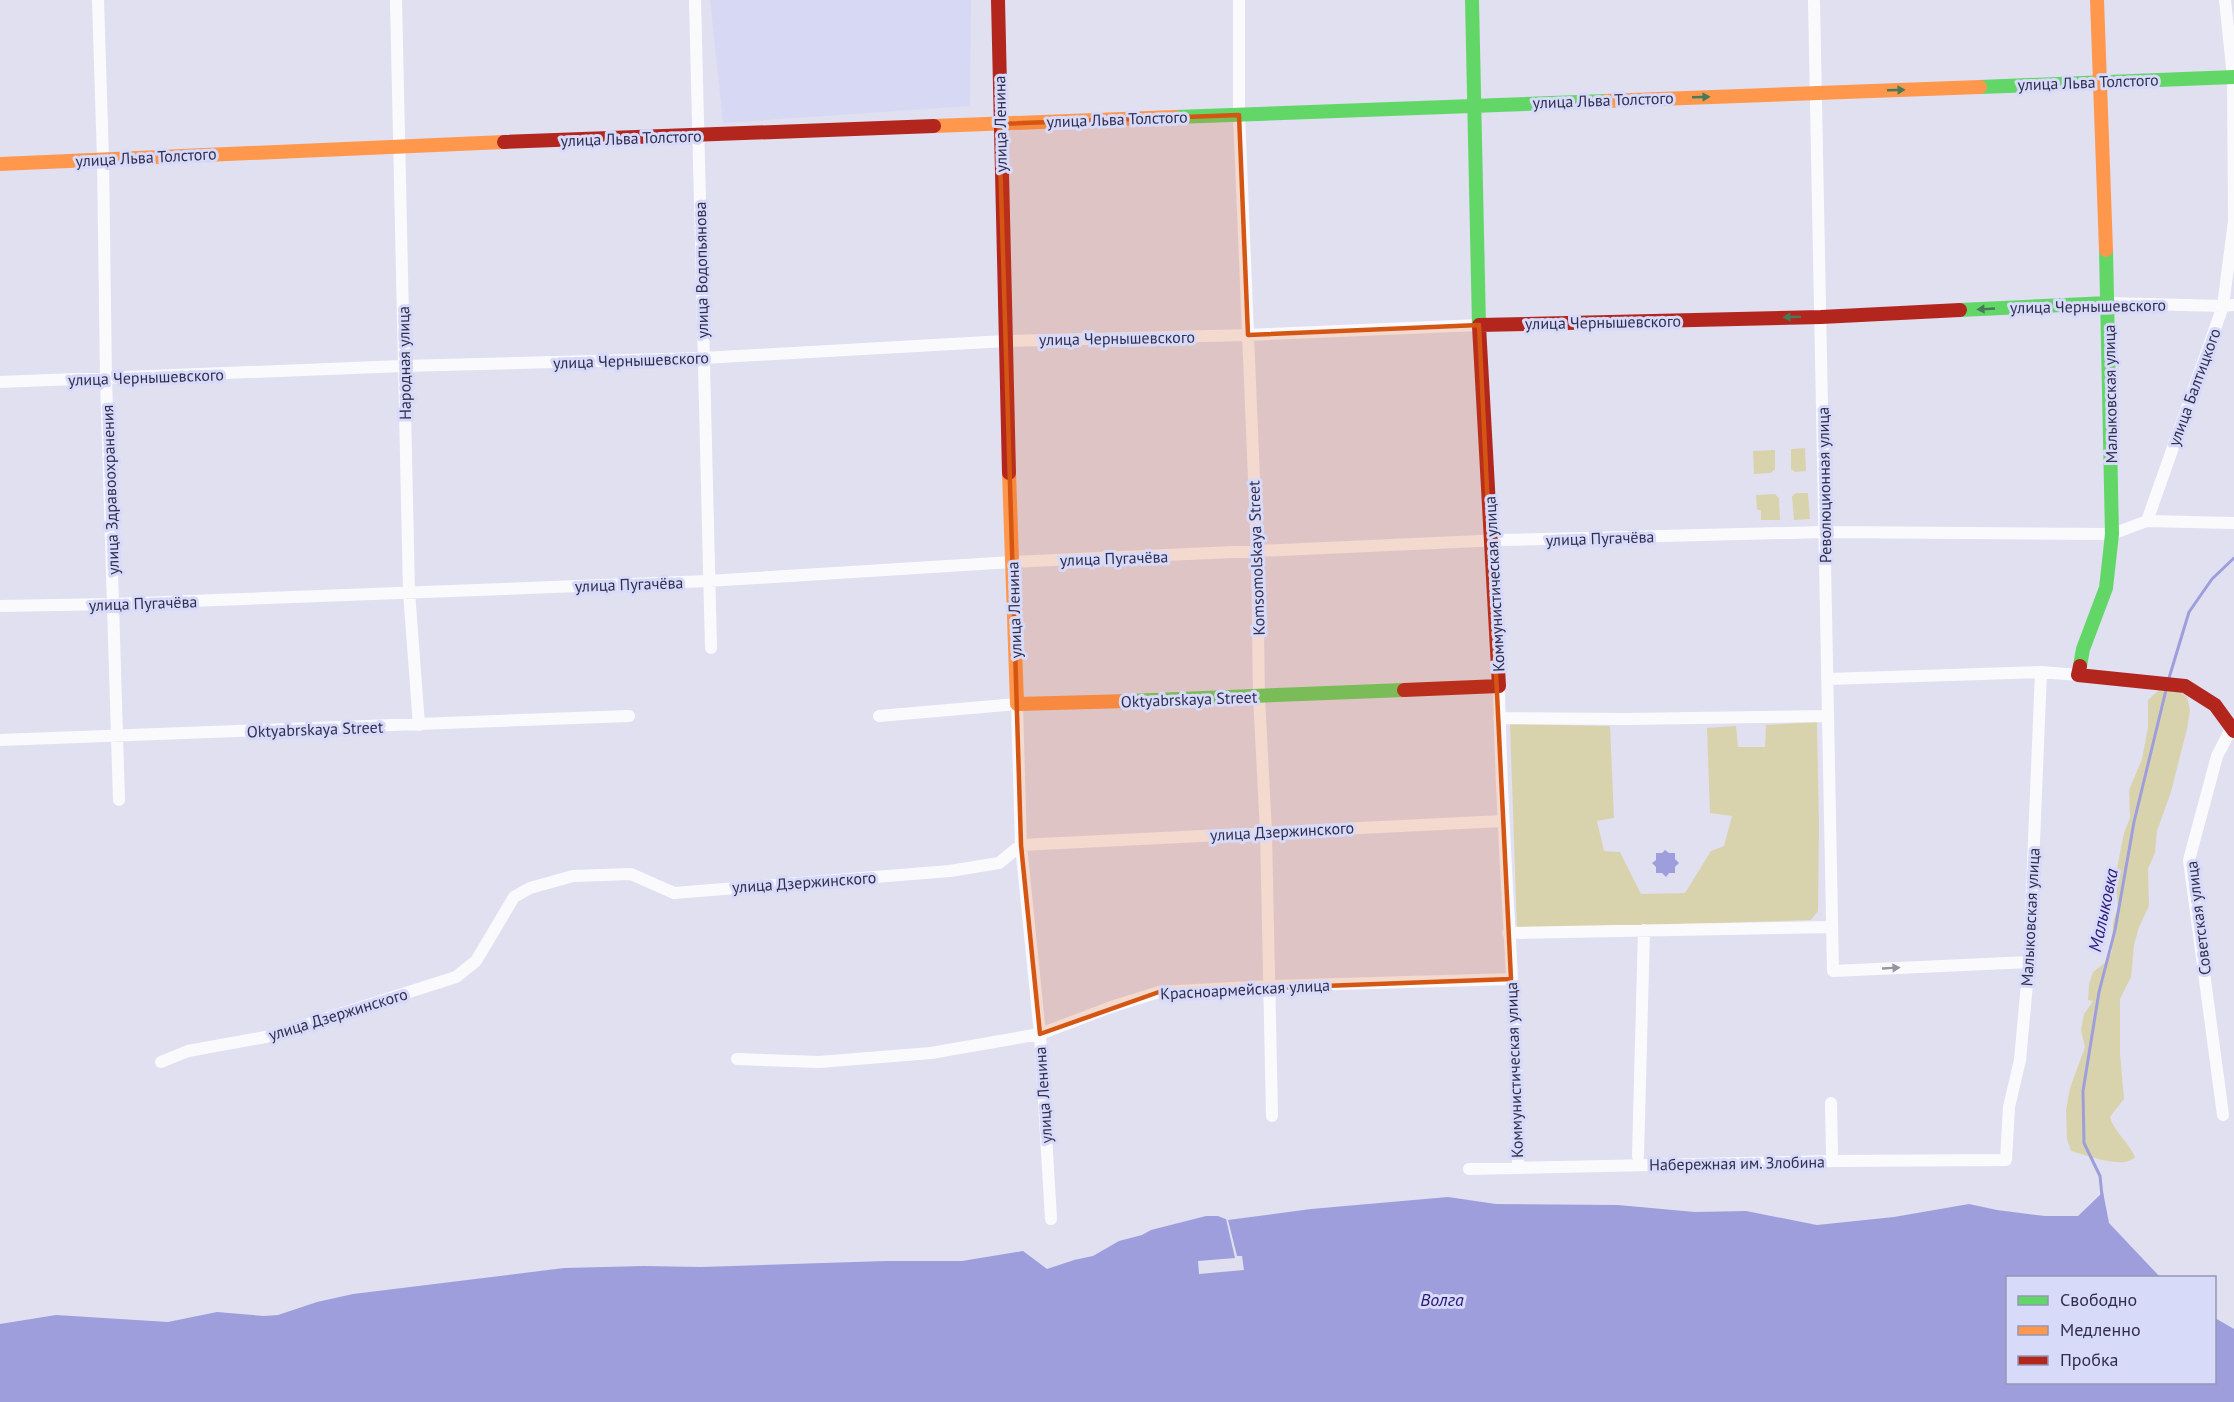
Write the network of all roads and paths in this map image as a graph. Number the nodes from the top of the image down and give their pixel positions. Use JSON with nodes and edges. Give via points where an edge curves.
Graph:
{"nodes":[{"id":1,"x":98,"y":0,"type":"edge"},
{"id":2,"x":396,"y":0,"type":"edge"},
{"id":3,"x":695,"y":0,"type":"edge"},
{"id":4,"x":998,"y":0,"type":"edge"},
{"id":5,"x":1239,"y":0,"type":"edge"},
{"id":6,"x":1472,"y":0,"type":"edge"},
{"id":7,"x":1814,"y":0,"type":"edge"},
{"id":8,"x":2097,"y":0,"type":"edge"},
{"id":9,"x":2225,"y":0,"type":"edge"},
{"id":10,"x":2233,"y":77,"type":"edge"},
{"id":11,"x":2100,"y":81,"type":"junction"},
{"id":12,"x":1815,"y":93,"type":"junction"},
{"id":13,"x":1475,"y":105,"type":"junction"},
{"id":14,"x":1239,"y":115,"type":"junction"},
{"id":15,"x":999,"y":124,"type":"junction"},
{"id":16,"x":698,"y":136,"type":"junction"},
{"id":17,"x":399,"y":146,"type":"junction"},
{"id":18,"x":104,"y":159,"type":"junction"},
{"id":19,"x":0,"y":164,"type":"edge"},
{"id":20,"x":2108,"y":303,"type":"junction"},
{"id":21,"x":2228,"y":306,"type":"edge"},
{"id":22,"x":1821,"y":317,"type":"junction"},
{"id":23,"x":1479,"y":326,"type":"junction"},
{"id":24,"x":1248,"y":335,"type":"junction"},
{"id":25,"x":1005,"y":341,"type":"junction"},
{"id":26,"x":703,"y":358,"type":"junction"},
{"id":27,"x":403,"y":366,"type":"junction"},
{"id":28,"x":106,"y":379,"type":"junction"},
{"id":29,"x":0,"y":382,"type":"edge"},
{"id":30,"x":2146,"y":521,"type":"junction"},
{"id":31,"x":2230,"y":523,"type":"edge"},
{"id":32,"x":1825,"y":532,"type":"junction"},
{"id":33,"x":2112,"y":534,"type":"junction"},
{"id":34,"x":1492,"y":541,"type":"junction"},
{"id":35,"x":1257,"y":552,"type":"junction"},
{"id":36,"x":1012,"y":562,"type":"junction"},
{"id":37,"x":708,"y":581,"type":"junction"},
{"id":38,"x":409,"y":592,"type":"junction"},
{"id":39,"x":113,"y":604,"type":"junction"},
{"id":40,"x":0,"y":606,"type":"edge"},
{"id":41,"x":711,"y":648,"type":"dead end"},
{"id":42,"x":2041,"y":672,"type":"junction"},
{"id":43,"x":2078,"y":675,"type":"junction"},
{"id":44,"x":1828,"y":679,"type":"junction"},
{"id":45,"x":1498,"y":686,"type":"junction"},
{"id":46,"x":1259,"y":697,"type":"junction"},
{"id":47,"x":1017,"y":704,"type":"junction"},
{"id":48,"x":629,"y":716,"type":"dead end"},
{"id":49,"x":879,"y":716,"type":"dead end"},
{"id":50,"x":1826,"y":716,"type":"junction"},
{"id":51,"x":1499,"y":718,"type":"junction"},
{"id":52,"x":419,"y":725,"type":"junction"},
{"id":53,"x":2233,"y":729,"type":"edge"},
{"id":54,"x":115,"y":736,"type":"junction"},
{"id":55,"x":0,"y":740,"type":"edge"},
{"id":56,"x":119,"y":800,"type":"dead end"},
{"id":57,"x":1502,"y":821,"type":"junction"},
{"id":58,"x":1266,"y":832,"type":"junction"},
{"id":59,"x":1021,"y":845,"type":"junction"},
{"id":60,"x":1831,"y":927,"type":"junction"},
{"id":61,"x":1644,"y":930,"type":"junction"},
{"id":62,"x":1508,"y":933,"type":"junction"},
{"id":63,"x":2028,"y":962,"type":"junction"},
{"id":64,"x":1511,"y":979,"type":"junction"},
{"id":65,"x":1269,"y":986,"type":"junction"},
{"id":66,"x":1040,"y":1034,"type":"junction"},
{"id":67,"x":737,"y":1059,"type":"dead end"},
{"id":68,"x":160,"y":1062,"type":"dead end"},
{"id":69,"x":1831,"y":1102,"type":"dead end"},
{"id":70,"x":2223,"y":1115,"type":"dead end"},
{"id":71,"x":1272,"y":1116,"type":"dead end"},
{"id":72,"x":1833,"y":1153,"type":"dead end"},
{"id":73,"x":1638,"y":1156,"type":"dead end"},
{"id":74,"x":2006,"y":1160,"type":"joint"},
{"id":75,"x":1518,"y":1168,"type":"junction"},
{"id":76,"x":1469,"y":1169,"type":"dead end"},
{"id":77,"x":1051,"y":1219,"type":"dead end"}],
"edges":[{"from":1,"to":18,"type":"street","name":"улица Здравоохранения"},
{"from":2,"to":17,"type":"street","name":"Народная улица"},
{"from":3,"to":16,"type":"street","name":"улица Водопьянова"},
{"from":4,"to":15,"type":"street","name":"улица Ленина"},
{"from":5,"to":14,"type":"street","name":"Komsomolskaya Street"},
{"from":6,"to":13,"type":"street","name":"Коммунистическая улица"},
{"from":7,"to":12,"type":"street","name":"Революционная улица"},
{"from":8,"to":11,"type":"street","name":"Малыковская улица"},
{"from":9,"to":10,"type":"street","name":"улица Балтицкого"},
{"from":10,"to":11,"type":"street","name":"улица Льва Толстого"},
{"from":10,"to":21,"type":"street","name":"улица Балтицкого","via":[[2234,221]]},
{"from":12,"to":11,"type":"street","name":"улица Льва Толстого","one_way":true},
{"from":11,"to":20,"type":"street","name":"Малыковская улица"},
{"from":13,"to":12,"type":"street","name":"улица Льва Толстого","one_way":true},
{"from":12,"to":22,"type":"street","name":"Революционная улица"},
{"from":13,"to":14,"type":"street","name":"улица Льва Толстого"},
{"from":13,"to":23,"type":"street","name":"Коммунистическая улица"},
{"from":14,"to":15,"type":"street","name":"улица Льва Толстого"},
{"from":14,"to":24,"type":"street","name":"Komsomolskaya Street"},
{"from":15,"to":16,"type":"street","name":"улица Льва Толстого"},
{"from":15,"to":25,"type":"street","name":"улица Ленина"},
{"from":16,"to":17,"type":"street","name":"улица Льва Толстого"},
{"from":16,"to":26,"type":"street","name":"улица Водопьянова"},
{"from":17,"to":18,"type":"street","name":"улица Льва Толстого"},
{"from":17,"to":27,"type":"street","name":"Народная улица"},
{"from":18,"to":19,"type":"street","name":"улица Льва Толстого"},
{"from":18,"to":28,"type":"street","name":"улица Здравоохранения"},
{"from":20,"to":21,"type":"street","name":"улица Чернышевского"},
{"from":20,"to":22,"type":"street","name":"улица Чернышевского","one_way":true},
{"from":20,"to":33,"type":"street","name":"Малыковская улица"},
{"from":21,"to":30,"type":"street","name":"улица Балтицкого"},
{"from":22,"to":23,"type":"street","name":"улица Чернышевского","one_way":true},
{"from":22,"to":32,"type":"street","name":"Революционная улица"},
{"from":23,"to":24,"type":"street","name":"улица Чернышевского"},
{"from":23,"to":34,"type":"street","name":"Коммунистическая улица"},
{"from":24,"to":25,"type":"street","name":"улица Чернышевского"},
{"from":24,"to":35,"type":"street","name":"Komsomolskaya Street"},
{"from":25,"to":26,"type":"street","name":"улица Чернышевского"},
{"from":25,"to":36,"type":"street","name":"улица Ленина"},
{"from":26,"to":27,"type":"street","name":"улица Чернышевского"},
{"from":26,"to":37,"type":"street","name":"улица Водопьянова"},
{"from":27,"to":28,"type":"street","name":"улица Чернышевского"},
{"from":27,"to":38,"type":"street","name":"Народная улица"},
{"from":28,"to":29,"type":"street","name":"улица Чернышевского"},
{"from":28,"to":39,"type":"street","name":"улица Здравоохранения"},
{"from":30,"to":31,"type":"street","name":"улица Пугачёва"},
{"from":30,"to":33,"type":"street","name":"улица Пугачёва"},
{"from":32,"to":33,"type":"street","name":"улица Пугачёва"},
{"from":32,"to":34,"type":"street","name":"улица Пугачёва"},
{"from":32,"to":44,"type":"street","name":"Революционная улица"},
{"from":33,"to":43,"type":"street","name":"Малыковская улица","via":[[2106,588],[2083,649]]},
{"from":34,"to":35,"type":"street","name":"улица Пугачёва"},
{"from":34,"to":45,"type":"street","name":"Коммунистическая улица"},
{"from":35,"to":36,"type":"street","name":"улица Пугачёва"},
{"from":35,"to":46,"type":"street","name":"Komsomolskaya Street"},
{"from":36,"to":37,"type":"street","name":"улица Пугачёва"},
{"from":36,"to":47,"type":"street","name":"улица Ленина"},
{"from":37,"to":38,"type":"street","name":"улица Пугачёва"},
{"from":37,"to":41,"type":"street","name":"улица Водопьянова"},
{"from":38,"to":39,"type":"street","name":"улица Пугачёва"},
{"from":38,"to":52,"type":"street","name":"Народная улица"},
{"from":39,"to":40,"type":"street","name":"улица Пугачёва"},
{"from":39,"to":54,"type":"street","name":"улица Здравоохранения"},
{"from":42,"to":43,"type":"street"},
{"from":42,"to":44,"type":"street"},
{"from":42,"to":63,"type":"street","name":"Малыковская улица"},
{"from":43,"to":53,"type":"street","via":[[2185,686],[2215,705]]},
{"from":44,"to":50,"type":"street","name":"Революционная улица"},
{"from":45,"to":46,"type":"street","name":"Oktyabrskaya Street"},
{"from":45,"to":51,"type":"street","name":"Коммунистическая улица"},
{"from":46,"to":47,"type":"street","name":"Oktyabrskaya Street"},
{"from":46,"to":58,"type":"street","name":"Komsomolskaya Street"},
{"from":47,"to":49,"type":"street","name":"Oktyabrskaya Street"},
{"from":47,"to":59,"type":"street","name":"улица Ленина"},
{"from":48,"to":52,"type":"street","name":"Oktyabrskaya Street"},
{"from":50,"to":51,"type":"street"},
{"from":50,"to":60,"type":"street","name":"Революционная улица"},
{"from":51,"to":57,"type":"street","name":"Коммунистическая улица"},
{"from":52,"to":54,"type":"street","name":"Oktyabrskaya Street"},
{"from":53,"to":70,"type":"street","name":"Советская улица","via":[[2217,756],[2189,860]]},
{"from":54,"to":55,"type":"street","name":"Oktyabrskaya Street"},
{"from":54,"to":56,"type":"street","name":"улица Здравоохранения"},
{"from":57,"to":58,"type":"street","name":"улица Дзержинского"},
{"from":57,"to":62,"type":"street","name":"Коммунистическая улица"},
{"from":58,"to":59,"type":"street","name":"улица Дзержинского"},
{"from":58,"to":65,"type":"street","name":"Komsomolskaya Street"},
{"from":59,"to":66,"type":"street","name":"улица Ленина"},
{"from":59,"to":68,"type":"street","name":"улица Дзержинского","via":[[999,863],[950,871],[674,893],[631,874],[573,876],[530,888],[514,897],[476,961],[456,977],[271,1035],[188,1052]]},
{"from":60,"to":61,"type":"street"},
{"from":60,"to":63,"type":"street","name":"Революционная улица","one_way":true,"via":[[1833,970]]},
{"from":61,"to":62,"type":"street"},
{"from":61,"to":73,"type":"street"},
{"from":62,"to":64,"type":"street","name":"Коммунистическая улица"},
{"from":63,"to":74,"type":"street","name":"Малыковская улица"},
{"from":64,"to":65,"type":"street","name":"Красноармейская улица"},
{"from":64,"to":75,"type":"street","name":"Коммунистическая улица","via":[[1518,1081]]},
{"from":65,"to":66,"type":"street","name":"Красноармейская улица","via":[[1159,992]]},
{"from":65,"to":71,"type":"street","name":"Komsomolskaya Street"},
{"from":66,"to":67,"type":"street","name":"Красноармейская улица","via":[[931,1053],[830,1061]]},
{"from":66,"to":77,"type":"street","name":"улица Ленина"},
{"from":69,"to":72,"type":"street"},
{"from":74,"to":75,"type":"street","name":"Набережная им. Злобина"},
{"from":75,"to":76,"type":"street","name":"Набережная им. Злобина"}]}
